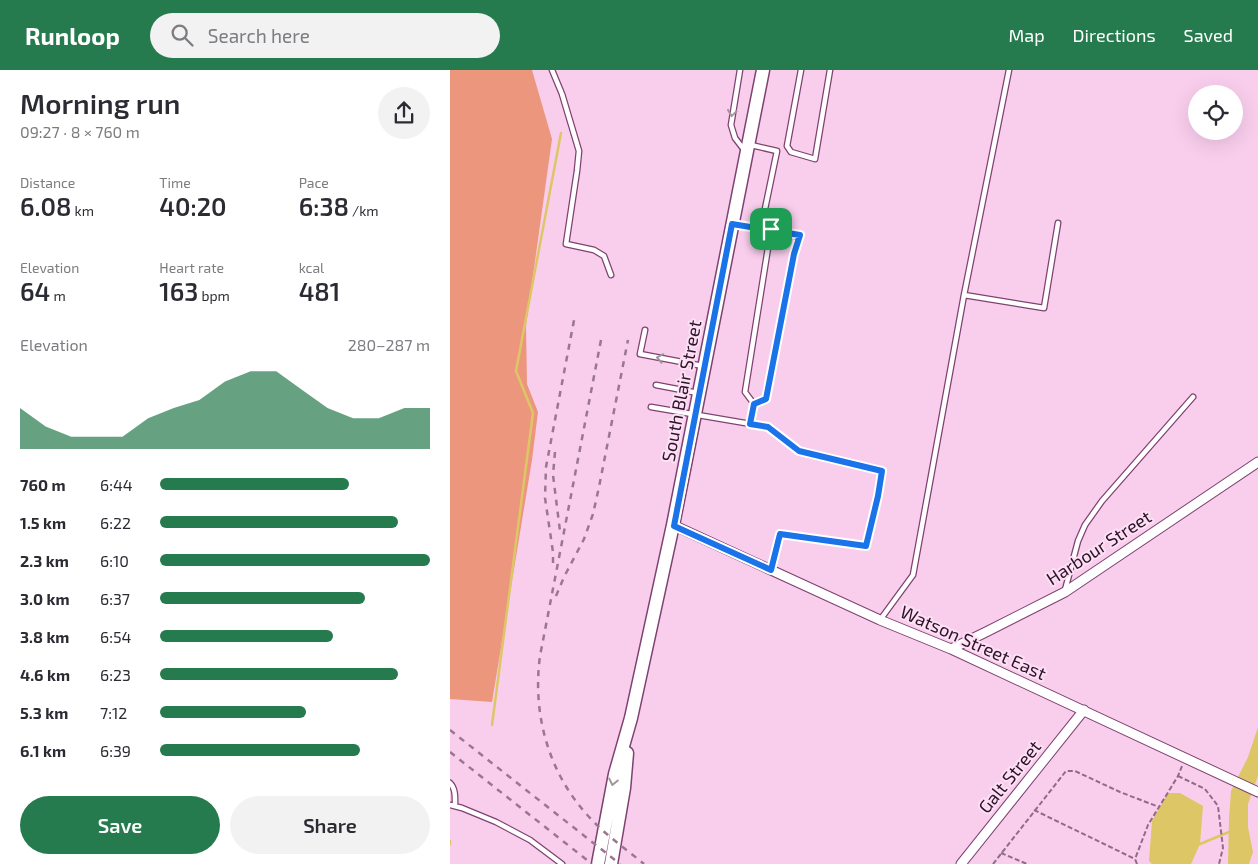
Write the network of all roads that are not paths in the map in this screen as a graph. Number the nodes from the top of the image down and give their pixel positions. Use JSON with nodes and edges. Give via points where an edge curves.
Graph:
{"nodes":[{"id":1,"x":552,"y":70,"type":"edge"},
{"id":2,"x":740,"y":70,"type":"edge"},
{"id":3,"x":763,"y":70,"type":"edge"},
{"id":4,"x":801,"y":70,"type":"edge"},
{"id":5,"x":830,"y":70,"type":"edge"},
{"id":6,"x":1009,"y":70,"type":"edge"},
{"id":7,"x":786,"y":146,"type":"junction"},
{"id":8,"x":747,"y":148,"type":"junction"},
{"id":9,"x":777,"y":151,"type":"junction"},
{"id":10,"x":1058,"y":223,"type":"dead end"},
{"id":11,"x":732,"y":224,"type":"junction"},
{"id":12,"x":761,"y":228,"type":"junction"},
{"id":13,"x":771,"y":229,"type":"junction"},
{"id":14,"x":611,"y":275,"type":"dead end"},
{"id":15,"x":964,"y":295,"type":"junction"},
{"id":16,"x":645,"y":330,"type":"dead end"},
{"id":17,"x":704,"y":366,"type":"junction"},
{"id":18,"x":656,"y":385,"type":"dead end"},
{"id":19,"x":699,"y":393,"type":"junction"},
{"id":20,"x":1193,"y":397,"type":"dead end"},
{"id":21,"x":754,"y":404,"type":"junction"},
{"id":22,"x":651,"y":407,"type":"dead end"},
{"id":23,"x":695,"y":415,"type":"junction"},
{"id":24,"x":750,"y":424,"type":"junction"},
{"id":25,"x":1258,"y":462,"type":"edge"},
{"id":26,"x":674,"y":526,"type":"junction"},
{"id":27,"x":771,"y":570,"type":"junction"},
{"id":28,"x":1064,"y":592,"type":"junction"},
{"id":29,"x":880,"y":620,"type":"junction"},
{"id":30,"x":950,"y":649,"type":"junction"},
{"id":31,"x":1084,"y":710,"type":"junction"},
{"id":32,"x":631,"y":718,"type":"junction"},
{"id":33,"x":450,"y":783,"type":"edge"},
{"id":34,"x":1258,"y":791,"type":"edge"},
{"id":35,"x":452,"y":806,"type":"edge"},
{"id":36,"x":562,"y":864,"type":"edge"},
{"id":37,"x":598,"y":864,"type":"edge"},
{"id":38,"x":611,"y":864,"type":"edge"},
{"id":39,"x":961,"y":864,"type":"edge"}],
"edges":[{"from":1,"to":14,"type":"lane","via":[[578,150],[566,244],[594,250],[604,256]]},
{"from":2,"to":8,"type":"lane","one_way":true,"via":[[731,125],[735,138]]},
{"from":3,"to":8,"type":"street","name":"South Blair Street"},
{"from":4,"to":7,"type":"lane"},
{"from":5,"to":7,"type":"lane","via":[[814,159],[790,152]]},
{"from":6,"to":15,"type":"lane"},
{"from":7,"to":9,"type":"lane"},
{"from":8,"to":9,"type":"lane"},
{"from":8,"to":11,"type":"street","name":"South Blair Street"},
{"from":9,"to":12,"type":"lane"},
{"from":10,"to":15,"type":"lane","via":[[1044,308]]},
{"from":11,"to":12,"type":"lane"},
{"from":11,"to":17,"type":"street","name":"South Blair Street"},
{"from":12,"to":13,"type":"lane"},
{"from":13,"to":21,"type":"lane","via":[[745,392]]},
{"from":13,"to":21,"type":"lane","via":[[800,235],[766,399]]},
{"from":15,"to":29,"type":"lane","via":[[913,575]]},
{"from":17,"to":16,"type":"lane","one_way":true,"via":[[640,354]]},
{"from":17,"to":19,"type":"street","name":"South Blair Street"},
{"from":18,"to":19,"type":"lane"},
{"from":19,"to":23,"type":"street","name":"South Blair Street"},
{"from":20,"to":28,"type":"lane","via":[[1085,525]]},
{"from":21,"to":24,"type":"lane"},
{"from":22,"to":23,"type":"lane"},
{"from":23,"to":24,"type":"lane"},
{"from":23,"to":26,"type":"street","name":"South Blair Street"},
{"from":24,"to":27,"type":"lane","via":[[768,427],[799,451],[882,471],[866,546],[780,534]]},
{"from":25,"to":28,"type":"street","name":"Harbour Street"},
{"from":26,"to":27,"type":"street","name":"Watson Street East"},
{"from":26,"to":32,"type":"street","name":"South Blair Street"},
{"from":27,"to":29,"type":"street","name":"Watson Street East"},
{"from":28,"to":30,"type":"street","name":"Harbour Street"},
{"from":29,"to":30,"type":"street","name":"Watson Street East"},
{"from":30,"to":31,"type":"street","name":"Watson Street East"},
{"from":31,"to":34,"type":"street","name":"Watson Street East"},
{"from":31,"to":39,"type":"street","name":"Galt Street"},
{"from":32,"to":37,"type":"street","name":"South Blair Street","one_way":true,"via":[[615,774]]},
{"from":32,"to":38,"type":"street","name":"South Blair Street","via":[[624,788]]},
{"from":33,"to":35,"type":"lane","via":[[455,790]]},
{"from":35,"to":36,"type":"lane","via":[[496,822],[530,840]]}]}
